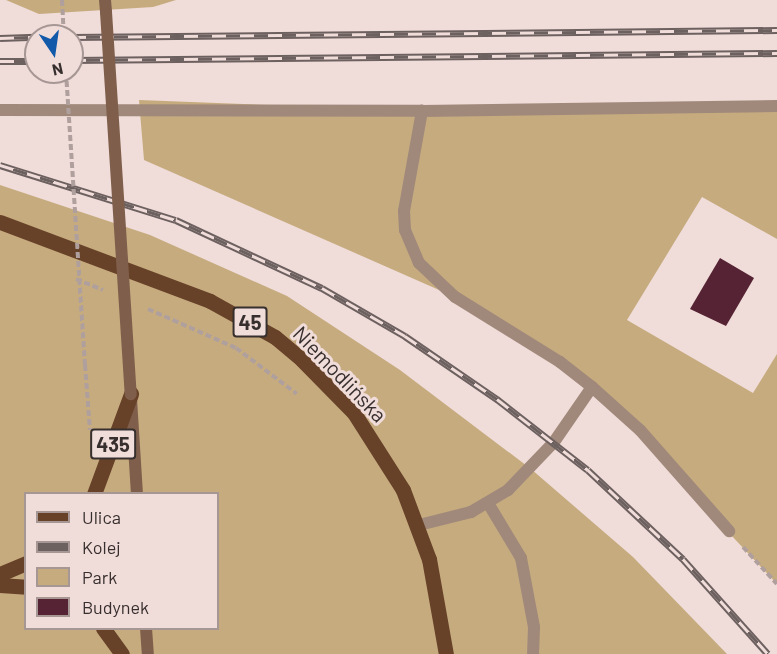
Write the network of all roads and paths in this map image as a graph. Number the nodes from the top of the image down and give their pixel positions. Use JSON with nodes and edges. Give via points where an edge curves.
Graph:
{"nodes":[{"id":1,"x":62,"y":0,"type":"edge"},
{"id":2,"x":105,"y":6,"type":"edge"},
{"id":3,"x":63,"y":24,"type":"edge"},
{"id":4,"x":67,"y":84,"type":"edge"},
{"id":5,"x":777,"y":106,"type":"edge"},
{"id":6,"x":0,"y":110,"type":"edge"},
{"id":7,"x":422,"y":111,"type":"junction"},
{"id":8,"x":0,"y":222,"type":"edge"},
{"id":9,"x":74,"y":278,"type":"dead end"},
{"id":10,"x":105,"y":291,"type":"dead end"},
{"id":11,"x":136,"y":304,"type":"dead end"},
{"id":12,"x":592,"y":387,"type":"junction"},
{"id":13,"x":131,"y":394,"type":"junction"},
{"id":14,"x":304,"y":399,"type":"dead end"},
{"id":15,"x":90,"y":438,"type":"dead end"},
{"id":16,"x":95,"y":492,"type":"edge"},
{"id":17,"x":137,"y":492,"type":"edge"},
{"id":18,"x":488,"y":503,"type":"junction"},
{"id":19,"x":419,"y":525,"type":"junction"},
{"id":20,"x":729,"y":531,"type":"joint"},
{"id":21,"x":24,"y":564,"type":"edge"},
{"id":22,"x":0,"y":574,"type":"edge"},
{"id":23,"x":777,"y":584,"type":"edge"},
{"id":24,"x":0,"y":585,"type":"edge"},
{"id":25,"x":24,"y":587,"type":"edge"},
{"id":26,"x":104,"y":630,"type":"edge"},
{"id":27,"x":146,"y":630,"type":"edge"},
{"id":28,"x":122,"y":654,"type":"edge"},
{"id":29,"x":147,"y":654,"type":"edge"},
{"id":30,"x":446,"y":654,"type":"edge"},
{"id":31,"x":534,"y":654,"type":"edge"}],
"edges":[{"from":1,"to":3,"type":"path"},
{"from":2,"to":13,"type":"main road","number":"435","bridge":true},
{"from":4,"to":15,"type":"path","bridge":true},
{"from":5,"to":7,"type":"street"},
{"from":6,"to":7,"type":"street"},
{"from":7,"to":12,"type":"street","via":[[404,211],[405,230],[419,263],[455,297],[560,362]]},
{"from":8,"to":19,"type":"main road","name":"Niemodlińska","number":"45","via":[[165,282],[275,337],[302,360],[366,429],[386,458]]},
{"from":9,"to":10,"type":"path"},
{"from":11,"to":14,"type":"path","via":[[236,348]]},
{"from":12,"to":18,"type":"street","via":[[531,470]]},
{"from":12,"to":20,"type":"street","via":[[640,430]]},
{"from":13,"to":16,"type":"main road","number":"435"},
{"from":13,"to":17,"type":"main road","number":"435"},
{"from":18,"to":19,"type":"street","via":[[471,512]]},
{"from":18,"to":31,"type":"street","via":[[521,558],[532,615]]},
{"from":19,"to":30,"type":"main road","number":"45","via":[[436,587]]},
{"from":20,"to":23,"type":"path"},
{"from":21,"to":22,"type":"main road"},
{"from":24,"to":25,"type":"main road"},
{"from":26,"to":28,"type":"main road"},
{"from":27,"to":29,"type":"main road"}]}
